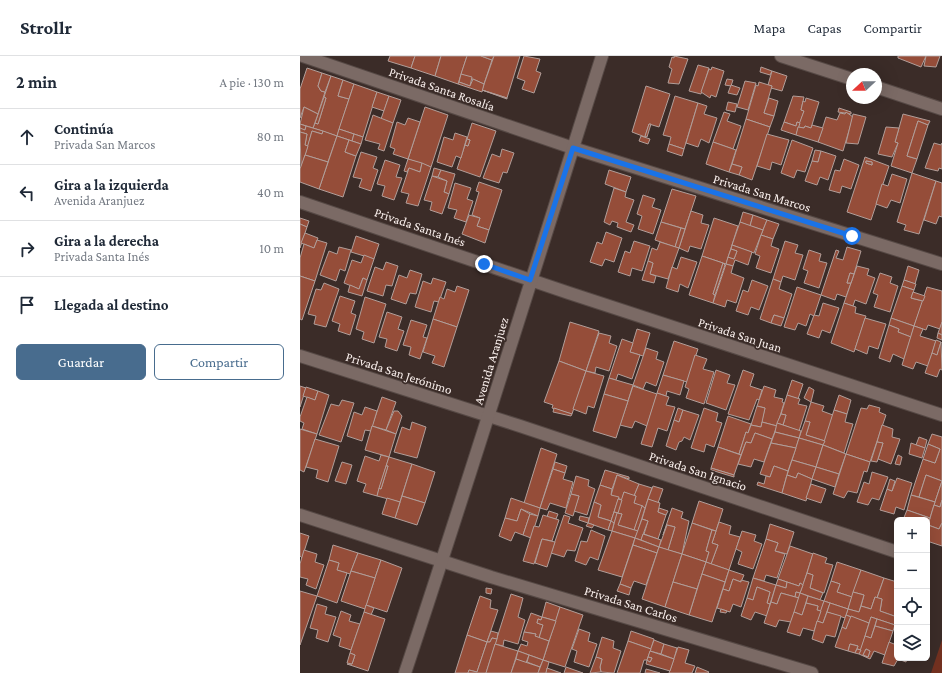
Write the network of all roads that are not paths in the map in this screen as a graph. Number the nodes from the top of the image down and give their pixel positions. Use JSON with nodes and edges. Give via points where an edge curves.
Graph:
{"nodes":[{"id":1,"x":303,"y":56,"type":"edge"},
{"id":2,"x":602,"y":56,"type":"edge"},
{"id":3,"x":781,"y":56,"type":"edge"},
{"id":4,"x":846,"y":78,"type":"edge"},
{"id":5,"x":882,"y":89,"type":"edge"},
{"id":6,"x":942,"y":109,"type":"edge"},
{"id":7,"x":573,"y":148,"type":"junction"},
{"id":8,"x":300,"y":202,"type":"edge"},
{"id":9,"x":942,"y":264,"type":"edge"},
{"id":10,"x":530,"y":280,"type":"junction"},
{"id":11,"x":300,"y":356,"type":"edge"},
{"id":12,"x":942,"y":415,"type":"edge"},
{"id":13,"x":489,"y":416,"type":"junction"},
{"id":14,"x":300,"y":514,"type":"edge"},
{"id":15,"x":894,"y":551,"type":"edge"},
{"id":16,"x":442,"y":562,"type":"junction"},
{"id":17,"x":405,"y":673,"type":"edge"},
{"id":18,"x":812,"y":673,"type":"edge"}],
"edges":[{"from":1,"to":7,"type":"street","name":"Privada Santa Rosalía"},
{"from":2,"to":7,"type":"street","name":"Avenida Aranjuez"},
{"from":3,"to":4,"type":"street"},
{"from":5,"to":6,"type":"street"},
{"from":7,"to":9,"type":"street","name":"Privada San Marcos"},
{"from":7,"to":10,"type":"street","name":"Avenida Aranjuez"},
{"from":8,"to":10,"type":"street","name":"Privada Santa Inés"},
{"from":10,"to":12,"type":"street","name":"Privada San Juan"},
{"from":10,"to":13,"type":"street","name":"Avenida Aranjuez"},
{"from":11,"to":13,"type":"street","name":"Privada San Jerónimo"},
{"from":13,"to":15,"type":"street","name":"Privada San Ignacio"},
{"from":13,"to":16,"type":"street","name":"Avenida Aranjuez"},
{"from":14,"to":16,"type":"street","name":"Privada San Carlos"},
{"from":16,"to":17,"type":"street","name":"Avenida Aranjuez"},
{"from":16,"to":18,"type":"street","name":"Privada San Carlos"}]}
